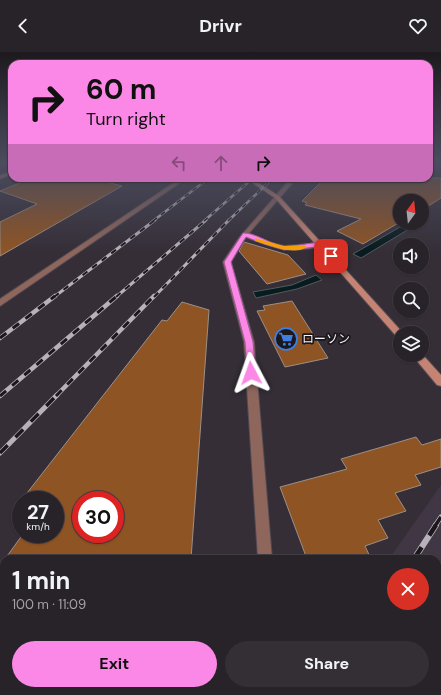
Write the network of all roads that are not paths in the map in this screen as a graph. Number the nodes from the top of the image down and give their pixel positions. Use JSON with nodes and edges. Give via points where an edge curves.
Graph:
{"nodes":[{"id":1,"x":164,"y":192,"type":"edge"},
{"id":2,"x":269,"y":192,"type":"edge"},
{"id":3,"x":281,"y":192,"type":"edge"},
{"id":4,"x":277,"y":197,"type":"junction"},
{"id":5,"x":245,"y":234,"type":"junction"},
{"id":6,"x":321,"y":245,"type":"junction"},
{"id":7,"x":0,"y":304,"type":"edge"},
{"id":8,"x":393,"y":327,"type":"edge"},
{"id":9,"x":423,"y":362,"type":"edge"},
{"id":10,"x":441,"y":382,"type":"edge"},
{"id":11,"x":265,"y":555,"type":"edge"}],
"edges":[{"from":1,"to":7,"type":"street"},
{"from":2,"to":4,"type":"street"},
{"from":3,"to":4,"type":"street"},
{"from":4,"to":5,"type":"street"},
{"from":4,"to":6,"type":"street"},
{"from":5,"to":6,"type":"street","via":[[284,248]]},
{"from":5,"to":11,"type":"street","via":[[227,262],[249,342]]},
{"from":6,"to":8,"type":"street"},
{"from":9,"to":10,"type":"street"}]}
